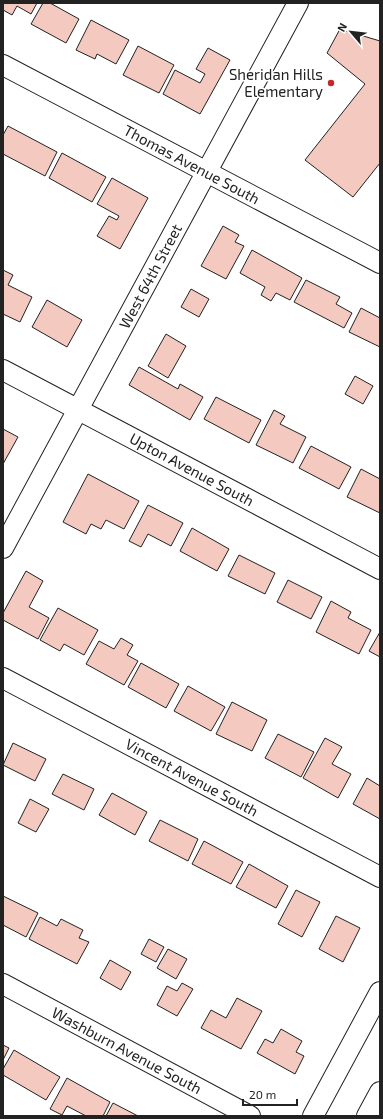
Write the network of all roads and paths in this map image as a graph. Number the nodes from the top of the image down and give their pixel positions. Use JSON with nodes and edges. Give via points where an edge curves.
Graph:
{"nodes":[{"id":1,"x":298,"y":3,"type":"edge"},
{"id":2,"x":3,"y":65,"type":"edge"},
{"id":3,"x":206,"y":172,"type":"junction"},
{"id":4,"x":380,"y":264,"type":"edge"},
{"id":5,"x":3,"y":370,"type":"edge"},
{"id":6,"x":78,"y":410,"type":"junction"},
{"id":7,"x":3,"y":548,"type":"edge"},
{"id":8,"x":380,"y":568,"type":"edge"},
{"id":9,"x":3,"y":678,"type":"edge"},
{"id":10,"x":380,"y":877,"type":"edge"},
{"id":11,"x":3,"y":984,"type":"edge"},
{"id":12,"x":380,"y":992,"type":"edge"},
{"id":13,"x":380,"y":1092,"type":"edge"},
{"id":14,"x":250,"y":1116,"type":"edge"},
{"id":15,"x":313,"y":1116,"type":"edge"},
{"id":16,"x":367,"y":1116,"type":"edge"}],
"edges":[{"from":1,"to":3,"type":"street","name":"West 64th Street"},
{"from":2,"to":3,"type":"street","name":"Thomas Avenue South"},
{"from":3,"to":4,"type":"street","name":"Thomas Avenue South"},
{"from":3,"to":6,"type":"street","name":"West 64th Street"},
{"from":5,"to":6,"type":"street","name":"Upton Avenue South"},
{"from":6,"to":7,"type":"street","name":"West 64th Street"},
{"from":6,"to":8,"type":"street","name":"Upton Avenue South"},
{"from":9,"to":10,"type":"street","name":"Vincent Avenue South"},
{"from":11,"to":14,"type":"street","name":"Washburn Avenue South"},
{"from":12,"to":15,"type":"street"},
{"from":13,"to":16,"type":"street"}]}
